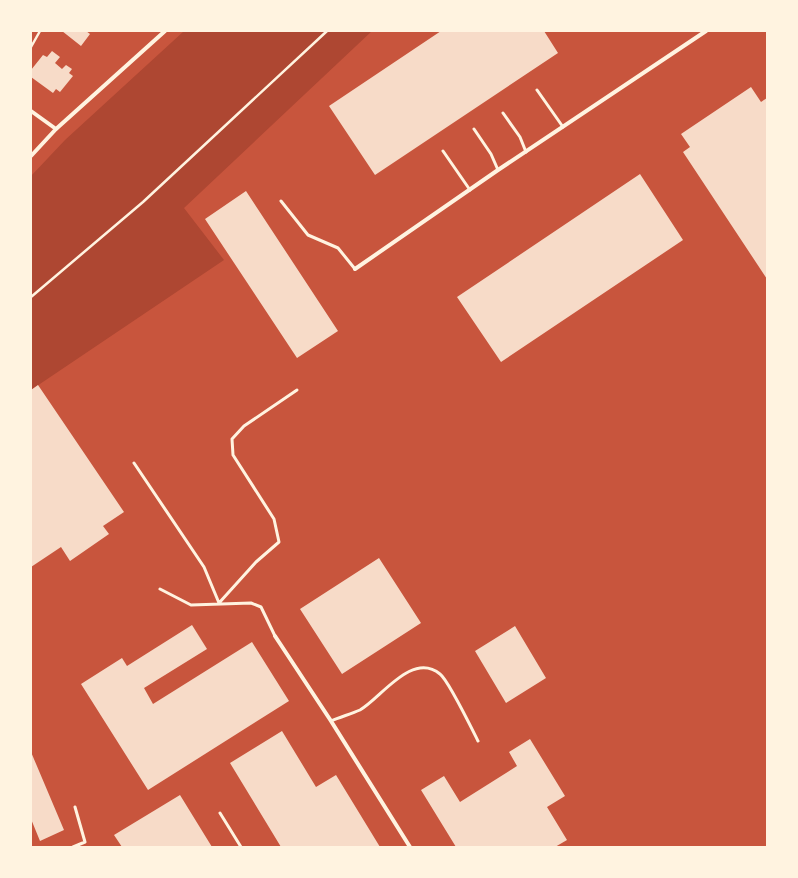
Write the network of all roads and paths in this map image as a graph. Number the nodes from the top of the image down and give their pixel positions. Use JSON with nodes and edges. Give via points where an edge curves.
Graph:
{"nodes":[{"id":1,"x":40,"y":31,"type":"edge"},
{"id":2,"x":165,"y":31,"type":"edge"},
{"id":3,"x":328,"y":31,"type":"edge"},
{"id":4,"x":706,"y":31,"type":"edge"},
{"id":5,"x":31,"y":47,"type":"edge"},
{"id":6,"x":537,"y":90,"type":"dead end"},
{"id":7,"x":31,"y":111,"type":"edge"},
{"id":8,"x":503,"y":113,"type":"dead end"},
{"id":9,"x":563,"y":127,"type":"junction"},
{"id":10,"x":56,"y":129,"type":"junction"},
{"id":11,"x":474,"y":129,"type":"dead end"},
{"id":12,"x":443,"y":151,"type":"dead end"},
{"id":13,"x":526,"y":152,"type":"junction"},
{"id":14,"x":31,"y":156,"type":"edge"},
{"id":15,"x":498,"y":170,"type":"junction"},
{"id":16,"x":470,"y":190,"type":"junction"},
{"id":17,"x":281,"y":201,"type":"dead end"},
{"id":18,"x":355,"y":269,"type":"joint"},
{"id":19,"x":31,"y":297,"type":"edge"},
{"id":20,"x":297,"y":390,"type":"dead end"},
{"id":21,"x":134,"y":463,"type":"dead end"},
{"id":22,"x":160,"y":589,"type":"dead end"},
{"id":23,"x":219,"y":603,"type":"junction"},
{"id":24,"x":275,"y":636,"type":"joint"},
{"id":25,"x":331,"y":720,"type":"junction"},
{"id":26,"x":478,"y":741,"type":"dead end"},
{"id":27,"x":75,"y":807,"type":"dead end"},
{"id":28,"x":220,"y":813,"type":"dead end"},
{"id":29,"x":73,"y":847,"type":"edge"},
{"id":30,"x":241,"y":847,"type":"edge"},
{"id":31,"x":410,"y":847,"type":"edge"}],
"edges":[{"from":1,"to":5,"type":"path"},
{"from":2,"to":10,"type":"street"},
{"from":3,"to":19,"type":"path","via":[[143,202]]},
{"from":4,"to":9,"type":"street"},
{"from":6,"to":9,"type":"lane"},
{"from":7,"to":10,"type":"street"},
{"from":8,"to":13,"type":"lane","via":[[520,137]]},
{"from":9,"to":13,"type":"street"},
{"from":10,"to":14,"type":"street"},
{"from":11,"to":15,"type":"lane","via":[[491,154]]},
{"from":12,"to":16,"type":"lane"},
{"from":13,"to":15,"type":"street"},
{"from":15,"to":16,"type":"street"},
{"from":16,"to":18,"type":"street"},
{"from":17,"to":18,"type":"lane","via":[[308,235],[338,248]]},
{"from":20,"to":23,"type":"lane","via":[[244,426],[232,439],[233,455],[274,519],[279,542],[256,562]]},
{"from":21,"to":23,"type":"lane","via":[[204,567]]},
{"from":22,"to":23,"type":"lane","via":[[192,605]]},
{"from":23,"to":24,"type":"lane","via":[[251,602],[261,607]]},
{"from":24,"to":25,"type":"street"},
{"from":25,"to":26,"type":"lane","via":[[361,709],[387,686],[417,668],[428,668],[441,674]]},
{"from":25,"to":31,"type":"street"},
{"from":27,"to":29,"type":"lane","via":[[85,842]]},
{"from":28,"to":30,"type":"lane"}]}
